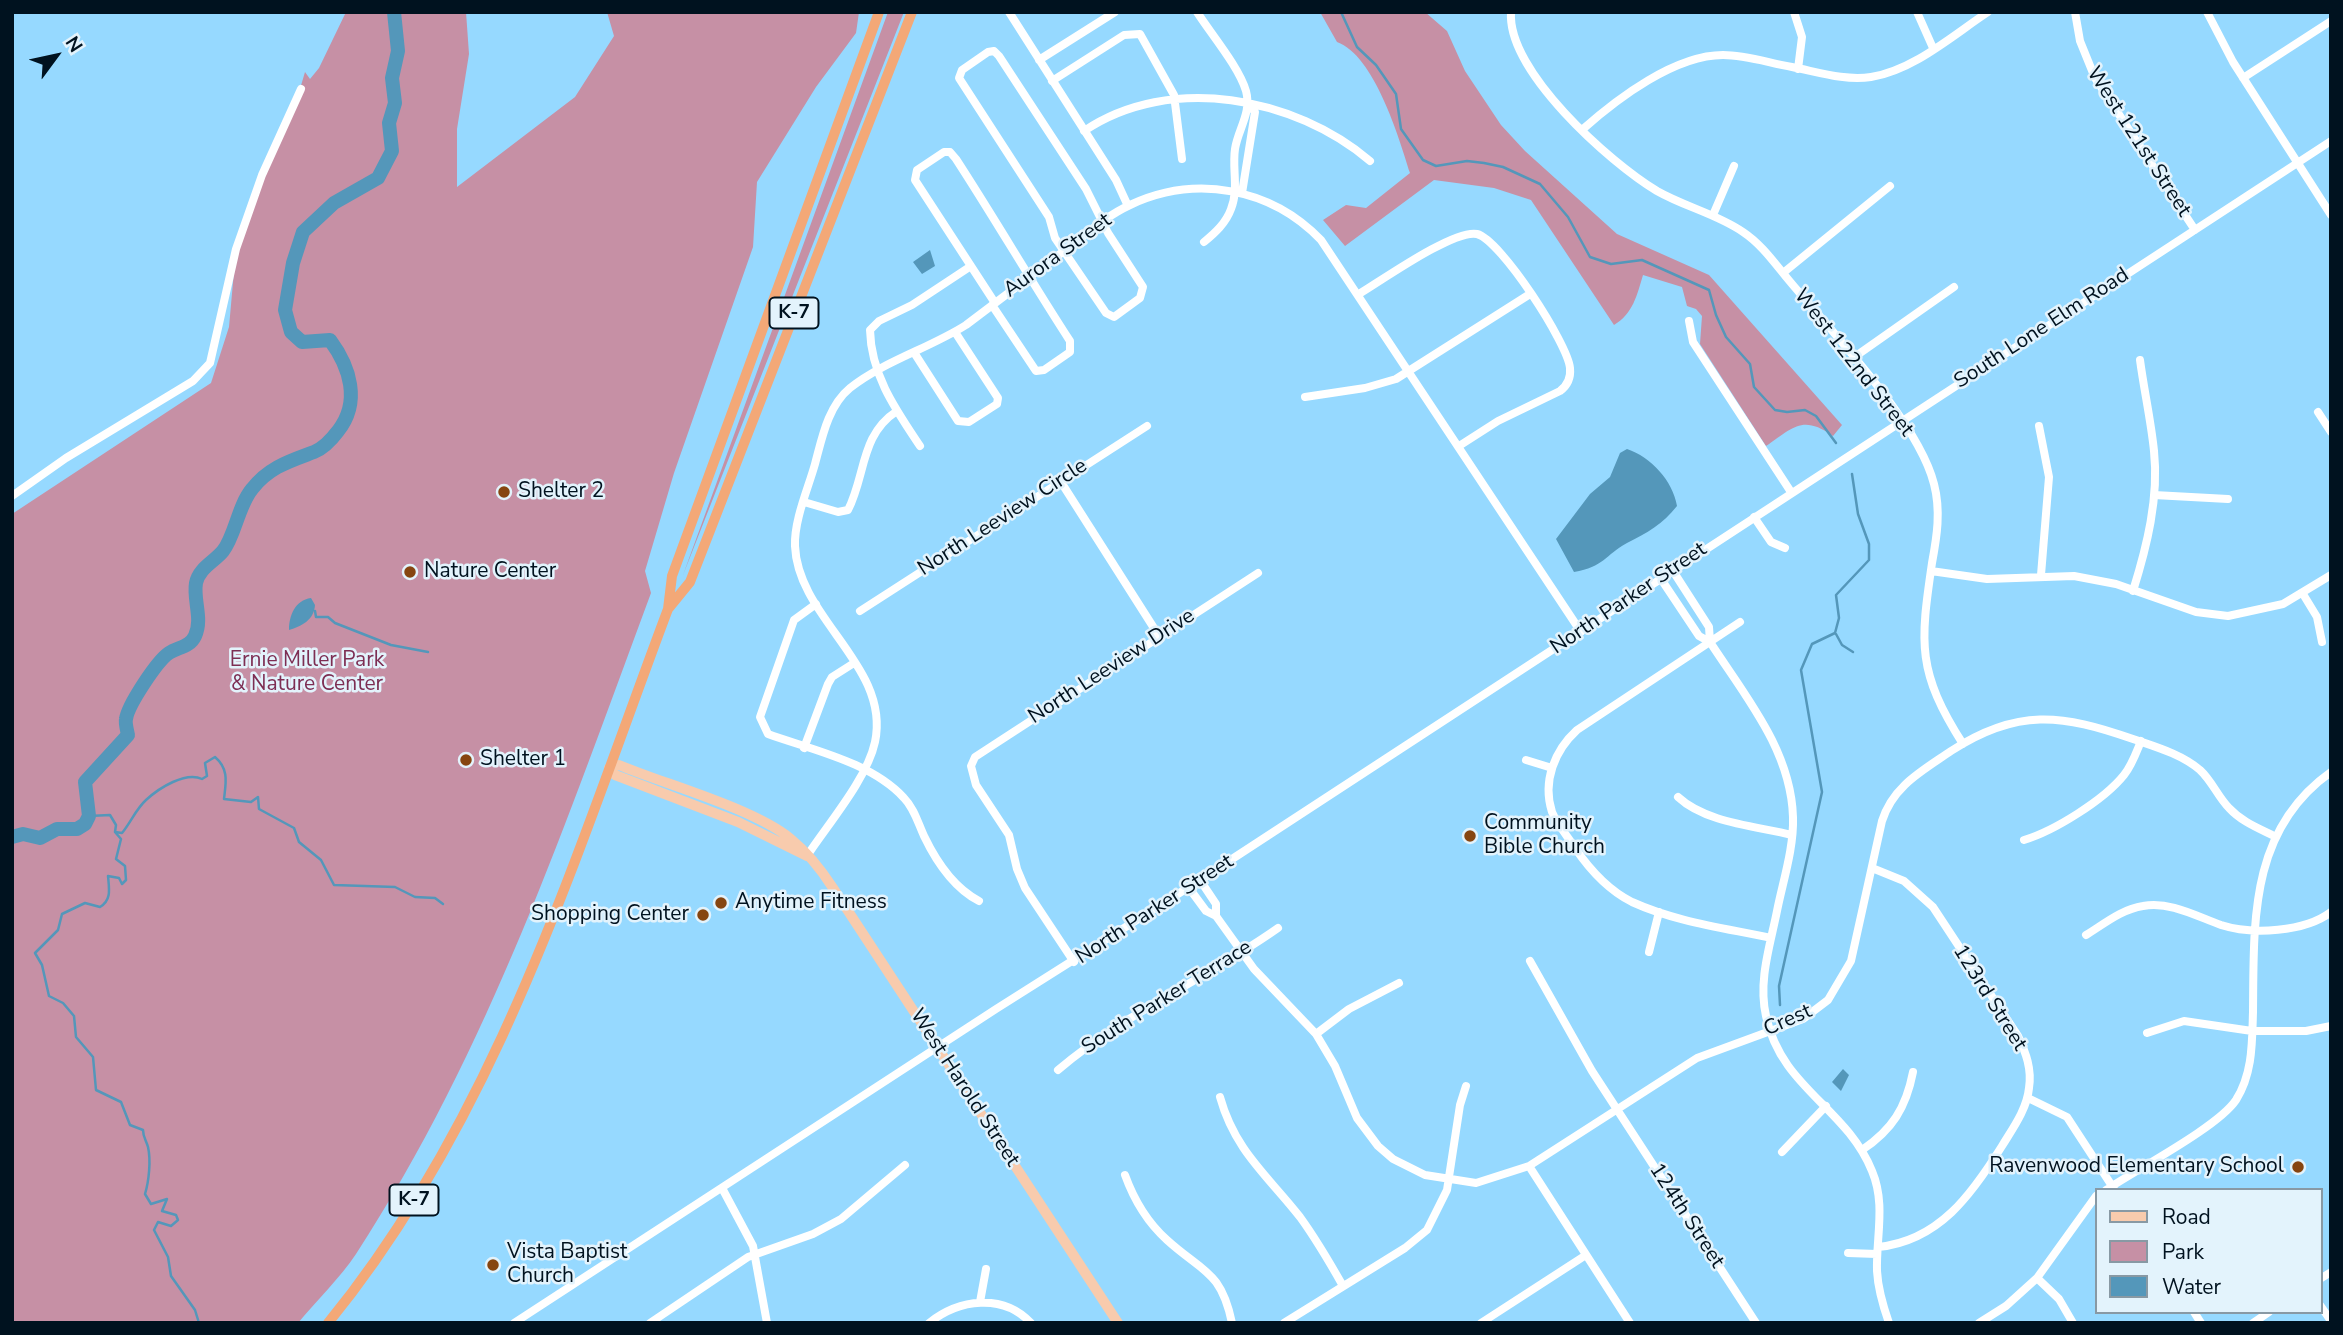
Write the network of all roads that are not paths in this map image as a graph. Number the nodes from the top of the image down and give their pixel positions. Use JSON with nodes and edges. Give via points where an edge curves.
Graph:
{"nodes":[{"id":1,"x":878,"y":12,"type":"edge"},
{"id":2,"x":912,"y":12,"type":"edge"},
{"id":3,"x":1009,"y":12,"type":"edge"},
{"id":4,"x":1115,"y":12,"type":"edge"},
{"id":5,"x":1196,"y":12,"type":"edge"},
{"id":6,"x":1511,"y":12,"type":"edge"},
{"id":7,"x":1794,"y":12,"type":"edge"},
{"id":8,"x":1917,"y":12,"type":"edge"},
{"id":9,"x":1988,"y":12,"type":"edge"},
{"id":10,"x":2075,"y":12,"type":"edge"},
{"id":11,"x":2207,"y":12,"type":"edge"},
{"id":12,"x":2331,"y":21,"type":"edge"},
{"id":13,"x":1933,"y":48,"type":"junction"},
{"id":14,"x":1039,"y":60,"type":"junction"},
{"id":15,"x":1798,"y":69,"type":"junction"},
{"id":16,"x":2243,"y":79,"type":"junction"},
{"id":17,"x":1052,"y":81,"type":"junction"},
{"id":18,"x":302,"y":89,"type":"dead end"},
{"id":19,"x":1175,"y":100,"type":"junction"},
{"id":20,"x":1247,"y":102,"type":"junction"},
{"id":21,"x":1583,"y":129,"type":"junction"},
{"id":22,"x":1084,"y":131,"type":"junction"},
{"id":23,"x":2331,"y":141,"type":"edge"},
{"id":24,"x":1182,"y":159,"type":"dead end"},
{"id":25,"x":1370,"y":161,"type":"dead end"},
{"id":26,"x":2298,"y":162,"type":"junction"},
{"id":27,"x":1734,"y":166,"type":"dead end"},
{"id":28,"x":1234,"y":168,"type":"junction"},
{"id":29,"x":1890,"y":186,"type":"dead end"},
{"id":30,"x":1220,"y":189,"type":"junction"},
{"id":31,"x":1239,"y":192,"type":"junction"},
{"id":32,"x":1128,"y":206,"type":"junction"},
{"id":33,"x":1713,"y":215,"type":"junction"},
{"id":34,"x":2331,"y":215,"type":"edge"},
{"id":35,"x":1102,"y":222,"type":"junction"},
{"id":36,"x":2195,"y":230,"type":"junction"},
{"id":37,"x":1203,"y":242,"type":"dead end"},
{"id":38,"x":1065,"y":251,"type":"junction"},
{"id":39,"x":971,"y":266,"type":"junction"},
{"id":40,"x":1783,"y":273,"type":"junction"},
{"id":41,"x":1029,"y":277,"type":"junction"},
{"id":42,"x":1954,"y":287,"type":"dead end"},
{"id":43,"x":1530,"y":294,"type":"junction"},
{"id":44,"x":1359,"y":295,"type":"junction"},
{"id":45,"x":994,"y":304,"type":"junction"},
{"id":46,"x":1689,"y":321,"type":"dead end"},
{"id":47,"x":955,"y":332,"type":"junction"},
{"id":48,"x":915,"y":354,"type":"junction"},
{"id":49,"x":1853,"y":358,"type":"junction"},
{"id":50,"x":2140,"y":360,"type":"dead end"},
{"id":51,"x":1410,"y":370,"type":"junction"},
{"id":52,"x":879,"y":371,"type":"junction"},
{"id":53,"x":1305,"y":397,"type":"dead end"},
{"id":54,"x":897,"y":411,"type":"junction"},
{"id":55,"x":2318,"y":412,"type":"dead end"},
{"id":56,"x":1900,"y":421,"type":"junction"},
{"id":57,"x":1147,"y":426,"type":"dead end"},
{"id":58,"x":2039,"y":426,"type":"dead end"},
{"id":59,"x":2331,"y":432,"type":"edge"},
{"id":60,"x":920,"y":446,"type":"dead end"},
{"id":61,"x":1459,"y":446,"type":"junction"},
{"id":62,"x":1061,"y":482,"type":"junction"},
{"id":63,"x":1791,"y":492,"type":"junction"},
{"id":64,"x":2154,"y":495,"type":"junction"},
{"id":65,"x":12,"y":496,"type":"edge"},
{"id":66,"x":2228,"y":499,"type":"dead end"},
{"id":67,"x":804,"y":502,"type":"junction"},
{"id":68,"x":1754,"y":517,"type":"junction"},
{"id":69,"x":1785,"y":548,"type":"dead end"},
{"id":70,"x":1673,"y":571,"type":"junction"},
{"id":71,"x":1931,"y":571,"type":"junction"},
{"id":72,"x":1258,"y":573,"type":"dead end"},
{"id":73,"x":2040,"y":575,"type":"junction"},
{"id":74,"x":2331,"y":575,"type":"edge"},
{"id":75,"x":1661,"y":579,"type":"junction"},
{"id":76,"x":2133,"y":591,"type":"junction"},
{"id":77,"x":2302,"y":594,"type":"junction"},
{"id":78,"x":816,"y":604,"type":"junction"},
{"id":79,"x":668,"y":609,"type":"junction"},
{"id":80,"x":860,"y":611,"type":"dead end"},
{"id":81,"x":1740,"y":622,"type":"dead end"},
{"id":82,"x":1581,"y":632,"type":"junction"},
{"id":83,"x":1159,"y":636,"type":"junction"},
{"id":84,"x":1710,"y":642,"type":"junction"},
{"id":85,"x":2322,"y":642,"type":"dead end"},
{"id":86,"x":854,"y":663,"type":"junction"},
{"id":87,"x":2141,"y":741,"type":"junction"},
{"id":88,"x":1963,"y":744,"type":"junction"},
{"id":89,"x":804,"y":748,"type":"junction"},
{"id":90,"x":1526,"y":760,"type":"dead end"},
{"id":91,"x":609,"y":768,"type":"junction"},
{"id":92,"x":1552,"y":768,"type":"junction"},
{"id":93,"x":864,"y":769,"type":"junction"},
{"id":94,"x":2331,"y":772,"type":"edge"},
{"id":95,"x":1678,"y":797,"type":"dead end"},
{"id":96,"x":1792,"y":835,"type":"junction"},
{"id":97,"x":2274,"y":836,"type":"junction"},
{"id":98,"x":2024,"y":840,"type":"dead end"},
{"id":99,"x":807,"y":856,"type":"junction"},
{"id":100,"x":1872,"y":868,"type":"junction"},
{"id":101,"x":1200,"y":880,"type":"junction"},
{"id":102,"x":1189,"y":888,"type":"junction"},
{"id":103,"x":979,"y":901,"type":"dead end"},
{"id":104,"x":1659,"y":912,"type":"junction"},
{"id":105,"x":2331,"y":912,"type":"edge"},
{"id":106,"x":1216,"y":916,"type":"junction"},
{"id":107,"x":1278,"y":928,"type":"dead end"},
{"id":108,"x":2258,"y":928,"type":"junction"},
{"id":109,"x":2086,"y":935,"type":"dead end"},
{"id":110,"x":1771,"y":938,"type":"junction"},
{"id":111,"x":1649,"y":952,"type":"dead end"},
{"id":112,"x":1241,"y":954,"type":"junction"},
{"id":113,"x":1530,"y":961,"type":"dead end"},
{"id":114,"x":1074,"y":962,"type":"junction"},
{"id":115,"x":1399,"y":983,"type":"dead end"},
{"id":116,"x":2331,"y":1027,"type":"edge"},
{"id":117,"x":1770,"y":1031,"type":"junction"},
{"id":118,"x":2252,"y":1031,"type":"junction"},
{"id":119,"x":2147,"y":1033,"type":"dead end"},
{"id":120,"x":1316,"y":1034,"type":"junction"},
{"id":121,"x":937,"y":1048,"type":"junction"},
{"id":122,"x":1058,"y":1070,"type":"dead end"},
{"id":123,"x":1913,"y":1072,"type":"dead end"},
{"id":124,"x":1466,"y":1086,"type":"dead end"},
{"id":125,"x":1220,"y":1097,"type":"dead end"},
{"id":126,"x":2028,"y":1098,"type":"junction"},
{"id":127,"x":1826,"y":1106,"type":"junction"},
{"id":128,"x":1617,"y":1110,"type":"junction"},
{"id":129,"x":1862,"y":1150,"type":"junction"},
{"id":130,"x":1782,"y":1152,"type":"dead end"},
{"id":131,"x":905,"y":1166,"type":"dead end"},
{"id":132,"x":1528,"y":1166,"type":"junction"},
{"id":133,"x":1125,"y":1175,"type":"dead end"},
{"id":134,"x":1449,"y":1181,"type":"junction"},
{"id":135,"x":722,"y":1188,"type":"junction"},
{"id":136,"x":2110,"y":1188,"type":"edge"},
{"id":137,"x":2094,"y":1199,"type":"edge"},
{"id":138,"x":1877,"y":1250,"type":"junction"},
{"id":139,"x":1848,"y":1254,"type":"dead end"},
{"id":140,"x":755,"y":1255,"type":"junction"},
{"id":141,"x":1586,"y":1255,"type":"junction"},
{"id":142,"x":986,"y":1269,"type":"dead end"},
{"id":143,"x":2037,"y":1278,"type":"junction"},
{"id":144,"x":1343,"y":1286,"type":"junction"},
{"id":145,"x":980,"y":1302,"type":"junction"},
{"id":146,"x":328,"y":1323,"type":"edge"},
{"id":147,"x":514,"y":1323,"type":"edge"},
{"id":148,"x":650,"y":1323,"type":"edge"},
{"id":149,"x":767,"y":1323,"type":"edge"},
{"id":150,"x":929,"y":1323,"type":"edge"},
{"id":151,"x":1031,"y":1323,"type":"edge"},
{"id":152,"x":1118,"y":1323,"type":"edge"},
{"id":153,"x":1232,"y":1323,"type":"edge"},
{"id":154,"x":1283,"y":1323,"type":"edge"},
{"id":155,"x":1481,"y":1323,"type":"edge"},
{"id":156,"x":1630,"y":1323,"type":"edge"},
{"id":157,"x":1756,"y":1323,"type":"edge"},
{"id":158,"x":1889,"y":1323,"type":"edge"},
{"id":159,"x":1979,"y":1323,"type":"edge"},
{"id":160,"x":2073,"y":1323,"type":"edge"}],
"edges":[{"from":1,"to":79,"type":"highway","number":"K-7","via":[[672,576]]},
{"from":2,"to":79,"type":"highway","number":"K-7","via":[[690,582]]},
{"from":3,"to":14,"type":"street"},
{"from":4,"to":14,"type":"street"},
{"from":5,"to":20,"type":"street","via":[[1241,80]]},
{"from":6,"to":21,"type":"street","name":"West 122nd Street","via":[[1514,39],[1524,59],[1548,95]]},
{"from":7,"to":15,"type":"street","via":[[1802,37]]},
{"from":8,"to":13,"type":"street"},
{"from":9,"to":13,"type":"street"},
{"from":10,"to":36,"type":"street","name":"West 121st Street","via":[[2082,49],[2095,78]]},
{"from":11,"to":16,"type":"street"},
{"from":12,"to":16,"type":"street"},
{"from":13,"to":15,"type":"street","via":[[1873,77],[1845,78]]},
{"from":14,"to":17,"type":"street"},
{"from":15,"to":21,"type":"street","via":[[1736,56],[1693,59],[1601,113]]},
{"from":16,"to":26,"type":"street"},
{"from":17,"to":19,"type":"street","via":[[1136,32],[1166,76]]},
{"from":17,"to":22,"type":"street"},
{"from":18,"to":65,"type":"street","via":[[262,175],[236,249],[211,363],[193,381]]},
{"from":19,"to":20,"type":"street"},
{"from":19,"to":22,"type":"street","via":[[1125,111]]},
{"from":19,"to":24,"type":"street"},
{"from":20,"to":25,"type":"street","via":[[1299,117]]},
{"from":20,"to":28,"type":"street"},
{"from":20,"to":31,"type":"street","via":[[1255,112]]},
{"from":21,"to":33,"type":"street","name":"West 122nd Street","via":[[1641,180]]},
{"from":22,"to":32,"type":"street"},
{"from":23,"to":26,"type":"street","name":"South Lone Elm Road"},
{"from":26,"to":34,"type":"street"},
{"from":26,"to":36,"type":"street","name":"South Lone Elm Road"},
{"from":27,"to":33,"type":"street"},
{"from":28,"to":30,"type":"street","via":[[1230,181]]},
{"from":28,"to":31,"type":"street"},
{"from":29,"to":40,"type":"street"},
{"from":30,"to":31,"type":"street","name":"Aurora Street"},
{"from":30,"to":32,"type":"street","name":"Aurora Street","via":[[1181,189]]},
{"from":31,"to":37,"type":"street","via":[[1225,220]]},
{"from":31,"to":44,"type":"street","name":"Aurora Street","via":[[1281,208],[1314,232]]},
{"from":32,"to":35,"type":"street","name":"Aurora Street"},
{"from":33,"to":40,"type":"street","name":"West 122nd Street","via":[[1749,236]]},
{"from":35,"to":38,"type":"street","name":"Aurora Street"},
{"from":35,"to":38,"type":"street","via":[[1143,287],[1142,296],[1114,317],[1108,316]]},
{"from":35,"to":38,"type":"street","via":[[1086,189],[997,53],[988,52],[959,73],[1049,217],[1055,238]]},
{"from":36,"to":56,"type":"street","name":"South Lone Elm Road"},
{"from":38,"to":41,"type":"street","name":"Aurora Street"},
{"from":39,"to":41,"type":"street","via":[[914,176],[943,153],[953,154]]},
{"from":39,"to":45,"type":"street"},
{"from":39,"to":52,"type":"street","via":[[874,325],[871,353]]},
{"from":40,"to":49,"type":"street","name":"West 122nd Street"},
{"from":41,"to":45,"type":"street","name":"Aurora Street"},
{"from":41,"to":45,"type":"street","via":[[1072,344],[1069,353],[1039,371],[1034,369]]},
{"from":42,"to":49,"type":"street"},
{"from":43,"to":44,"type":"street","via":[[1490,242],[1467,234]]},
{"from":43,"to":51,"type":"street"},
{"from":43,"to":61,"type":"street","via":[[1568,359],[1570,379],[1560,391]]},
{"from":44,"to":51,"type":"street","name":"Aurora Street"},
{"from":45,"to":47,"type":"street","name":"Aurora Street"},
{"from":46,"to":63,"type":"street","via":[[1693,342]]},
{"from":47,"to":48,"type":"street","name":"Aurora Street"},
{"from":47,"to":48,"type":"street","via":[[995,393],[997,404],[969,422],[961,424]]},
{"from":48,"to":52,"type":"street","name":"Aurora Street"},
{"from":49,"to":56,"type":"street","name":"West 122nd Street"},
{"from":50,"to":64,"type":"street","via":[[2155,453]]},
{"from":51,"to":53,"type":"street","via":[[1385,384]]},
{"from":51,"to":61,"type":"street","name":"Aurora Street"},
{"from":52,"to":54,"type":"street","via":[[885,394]]},
{"from":52,"to":67,"type":"street","name":"Aurora Street","via":[[836,403]]},
{"from":54,"to":60,"type":"street"},
{"from":54,"to":67,"type":"street","via":[[883,421],[867,447],[848,510],[838,512]]},
{"from":55,"to":59,"type":"street"},
{"from":56,"to":63,"type":"street","name":"South Lone Elm Road"},
{"from":56,"to":71,"type":"street","name":"West 122nd Street","via":[[1923,458],[1935,492],[1938,529]]},
{"from":57,"to":62,"type":"street","name":"North Leeview Circle"},
{"from":58,"to":73,"type":"street","via":[[2049,477]]},
{"from":61,"to":82,"type":"street","name":"Aurora Street"},
{"from":62,"to":80,"type":"street","name":"North Leeview Circle"},
{"from":62,"to":83,"type":"street"},
{"from":63,"to":68,"type":"street","name":"South Lone Elm Road"},
{"from":64,"to":66,"type":"street"},
{"from":64,"to":76,"type":"street"},
{"from":67,"to":78,"type":"street","name":"Aurora Street","via":[[795,545],[802,579]]},
{"from":68,"to":69,"type":"street","via":[[1771,542]]},
{"from":68,"to":70,"type":"street","name":"North Parker Street"},
{"from":70,"to":75,"type":"street","name":"North Parker Street"},
{"from":70,"to":84,"type":"street","via":[[1709,627]]},
{"from":71,"to":73,"type":"street","via":[[1987,579]]},
{"from":71,"to":88,"type":"street","name":"West 122nd Street","via":[[1923,626],[1924,659],[1936,699]]},
{"from":72,"to":83,"type":"street","name":"North Leeview Drive"},
{"from":73,"to":76,"type":"street","via":[[2106,581]]},
{"from":74,"to":77,"type":"street"},
{"from":75,"to":82,"type":"street","name":"North Parker Street"},
{"from":75,"to":84,"type":"street","via":[[1699,636]]},
{"from":76,"to":77,"type":"street","via":[[2196,612],[2228,616],[2269,609]]},
{"from":77,"to":85,"type":"street","via":[[2317,618]]},
{"from":78,"to":86,"type":"street","name":"Aurora Street"},
{"from":78,"to":89,"type":"street","via":[[794,620],[760,717],[768,734]]},
{"from":79,"to":91,"type":"highway","number":"K-7"},
{"from":81,"to":84,"type":"street"},
{"from":82,"to":101,"type":"street","name":"North Parker Street"},
{"from":83,"to":114,"type":"street","name":"North Leeview Drive","via":[[975,757],[971,766],[976,785],[1009,835],[1025,888]]},
{"from":84,"to":92,"type":"street","via":[[1577,730],[1565,741]]},
{"from":84,"to":96,"type":"street","via":[[1783,761],[1794,817]]},
{"from":86,"to":89,"type":"street","via":[[832,677]]},
{"from":86,"to":93,"type":"street","name":"Aurora Street","via":[[875,706],[875,743]]},
{"from":87,"to":88,"type":"street","name":"Crest","via":[[2056,718],[2021,720]]},
{"from":87,"to":97,"type":"street","name":"Crest","via":[[2186,760],[2206,776],[2239,818]]},
{"from":87,"to":98,"type":"street","via":[[2129,768],[2110,789],[2056,826]]},
{"from":88,"to":100,"type":"street","name":"Crest","via":[[1907,782],[1889,801]]},
{"from":89,"to":93,"type":"street"},
{"from":90,"to":92,"type":"street"},
{"from":91,"to":99,"type":"main road","name":"West Harold Street","via":[[619,765],[758,819],[792,840]]},
{"from":91,"to":146,"type":"highway","number":"K-7","via":[[526,988],[456,1133]]},
{"from":92,"to":104,"type":"street","via":[[1552,812],[1583,859],[1607,886]]},
{"from":93,"to":99,"type":"street","name":"Aurora Street"},
{"from":93,"to":103,"type":"street","via":[[906,800],[947,873]]},
{"from":94,"to":97,"type":"street","via":[[2297,802]]},
{"from":95,"to":96,"type":"street","via":[[1706,814]]},
{"from":96,"to":110,"type":"street"},
{"from":97,"to":108,"type":"street","via":[[2263,867]]},
{"from":99,"to":121,"type":"main road","name":"West Harold Street","via":[[833,888]]},
{"from":100,"to":117,"type":"street","name":"Crest","via":[[1854,953],[1843,980],[1816,1010]]},
{"from":100,"to":126,"type":"street","name":"123rd Street","via":[[1904,881],[1933,907],[2022,1046],[2029,1066]]},
{"from":101,"to":102,"type":"street","name":"North Parker Street"},
{"from":101,"to":106,"type":"street","via":[[1216,904]]},
{"from":102,"to":106,"type":"street","via":[[1206,911]]},
{"from":102,"to":114,"type":"street","name":"North Parker Street"},
{"from":104,"to":110,"type":"street"},
{"from":104,"to":111,"type":"street"},
{"from":105,"to":108,"type":"street","via":[[2301,927]]},
{"from":106,"to":112,"type":"street","name":"Crest"},
{"from":107,"to":112,"type":"street","name":"South Parker Terrace"},
{"from":108,"to":109,"type":"street","via":[[2225,926],[2172,907],[2145,905]]},
{"from":108,"to":118,"type":"street"},
{"from":110,"to":117,"type":"street","via":[[1762,982]]},
{"from":112,"to":120,"type":"street","name":"Crest"},
{"from":112,"to":122,"type":"street","name":"South Parker Terrace","via":[[1126,1018]]},
{"from":113,"to":128,"type":"street","name":"124th Street"},
{"from":114,"to":121,"type":"street","name":"North Parker Street"},
{"from":115,"to":120,"type":"street","via":[[1349,1009]]},
{"from":116,"to":118,"type":"street"},
{"from":117,"to":127,"type":"street","via":[[1794,1077]]},
{"from":117,"to":128,"type":"street","name":"Crest","via":[[1698,1058]]},
{"from":118,"to":119,"type":"street","via":[[2184,1021]]},
{"from":118,"to":136,"type":"street","via":[[2248,1072],[2234,1102],[2215,1121]]},
{"from":120,"to":134,"type":"street","name":"Crest","via":[[1370,1137],[1412,1170]]},
{"from":121,"to":135,"type":"street","name":"North Parker Street"},
{"from":121,"to":152,"type":"main road","name":"West Harold Street"},
{"from":123,"to":129,"type":"street","via":[[1896,1120]]},
{"from":124,"to":134,"type":"street"},
{"from":125,"to":144,"type":"street","via":[[1245,1153],[1300,1218]]},
{"from":126,"to":136,"type":"street","via":[[2067,1117]]},
{"from":126,"to":138,"type":"street","via":[[1961,1205],[1918,1237]]},
{"from":127,"to":129,"type":"street"},
{"from":127,"to":130,"type":"street"},
{"from":128,"to":132,"type":"street","name":"Crest"},
{"from":128,"to":157,"type":"street","name":"124th Street"},
{"from":129,"to":138,"type":"street","via":[[1878,1197]]},
{"from":131,"to":140,"type":"street","via":[[832,1225]]},
{"from":132,"to":134,"type":"street","name":"Crest","via":[[1476,1183]]},
{"from":132,"to":141,"type":"street"},
{"from":133,"to":153,"type":"street","via":[[1152,1224],[1222,1287]]},
{"from":134,"to":144,"type":"street","via":[[1441,1208],[1427,1230]]},
{"from":135,"to":140,"type":"street","via":[[749,1234]]},
{"from":135,"to":147,"type":"street","name":"North Parker Street"},
{"from":137,"to":143,"type":"street"},
{"from":138,"to":139,"type":"street"},
{"from":138,"to":158,"type":"street","via":[[1879,1291]]},
{"from":140,"to":148,"type":"street"},
{"from":140,"to":149,"type":"street"},
{"from":141,"to":155,"type":"street"},
{"from":141,"to":156,"type":"street"},
{"from":142,"to":145,"type":"street"},
{"from":143,"to":159,"type":"street"},
{"from":143,"to":160,"type":"street","via":[[2059,1299]]},
{"from":144,"to":154,"type":"street"},
{"from":145,"to":150,"type":"street","via":[[955,1307]]},
{"from":145,"to":151,"type":"street","via":[[1017,1311]]}]}
